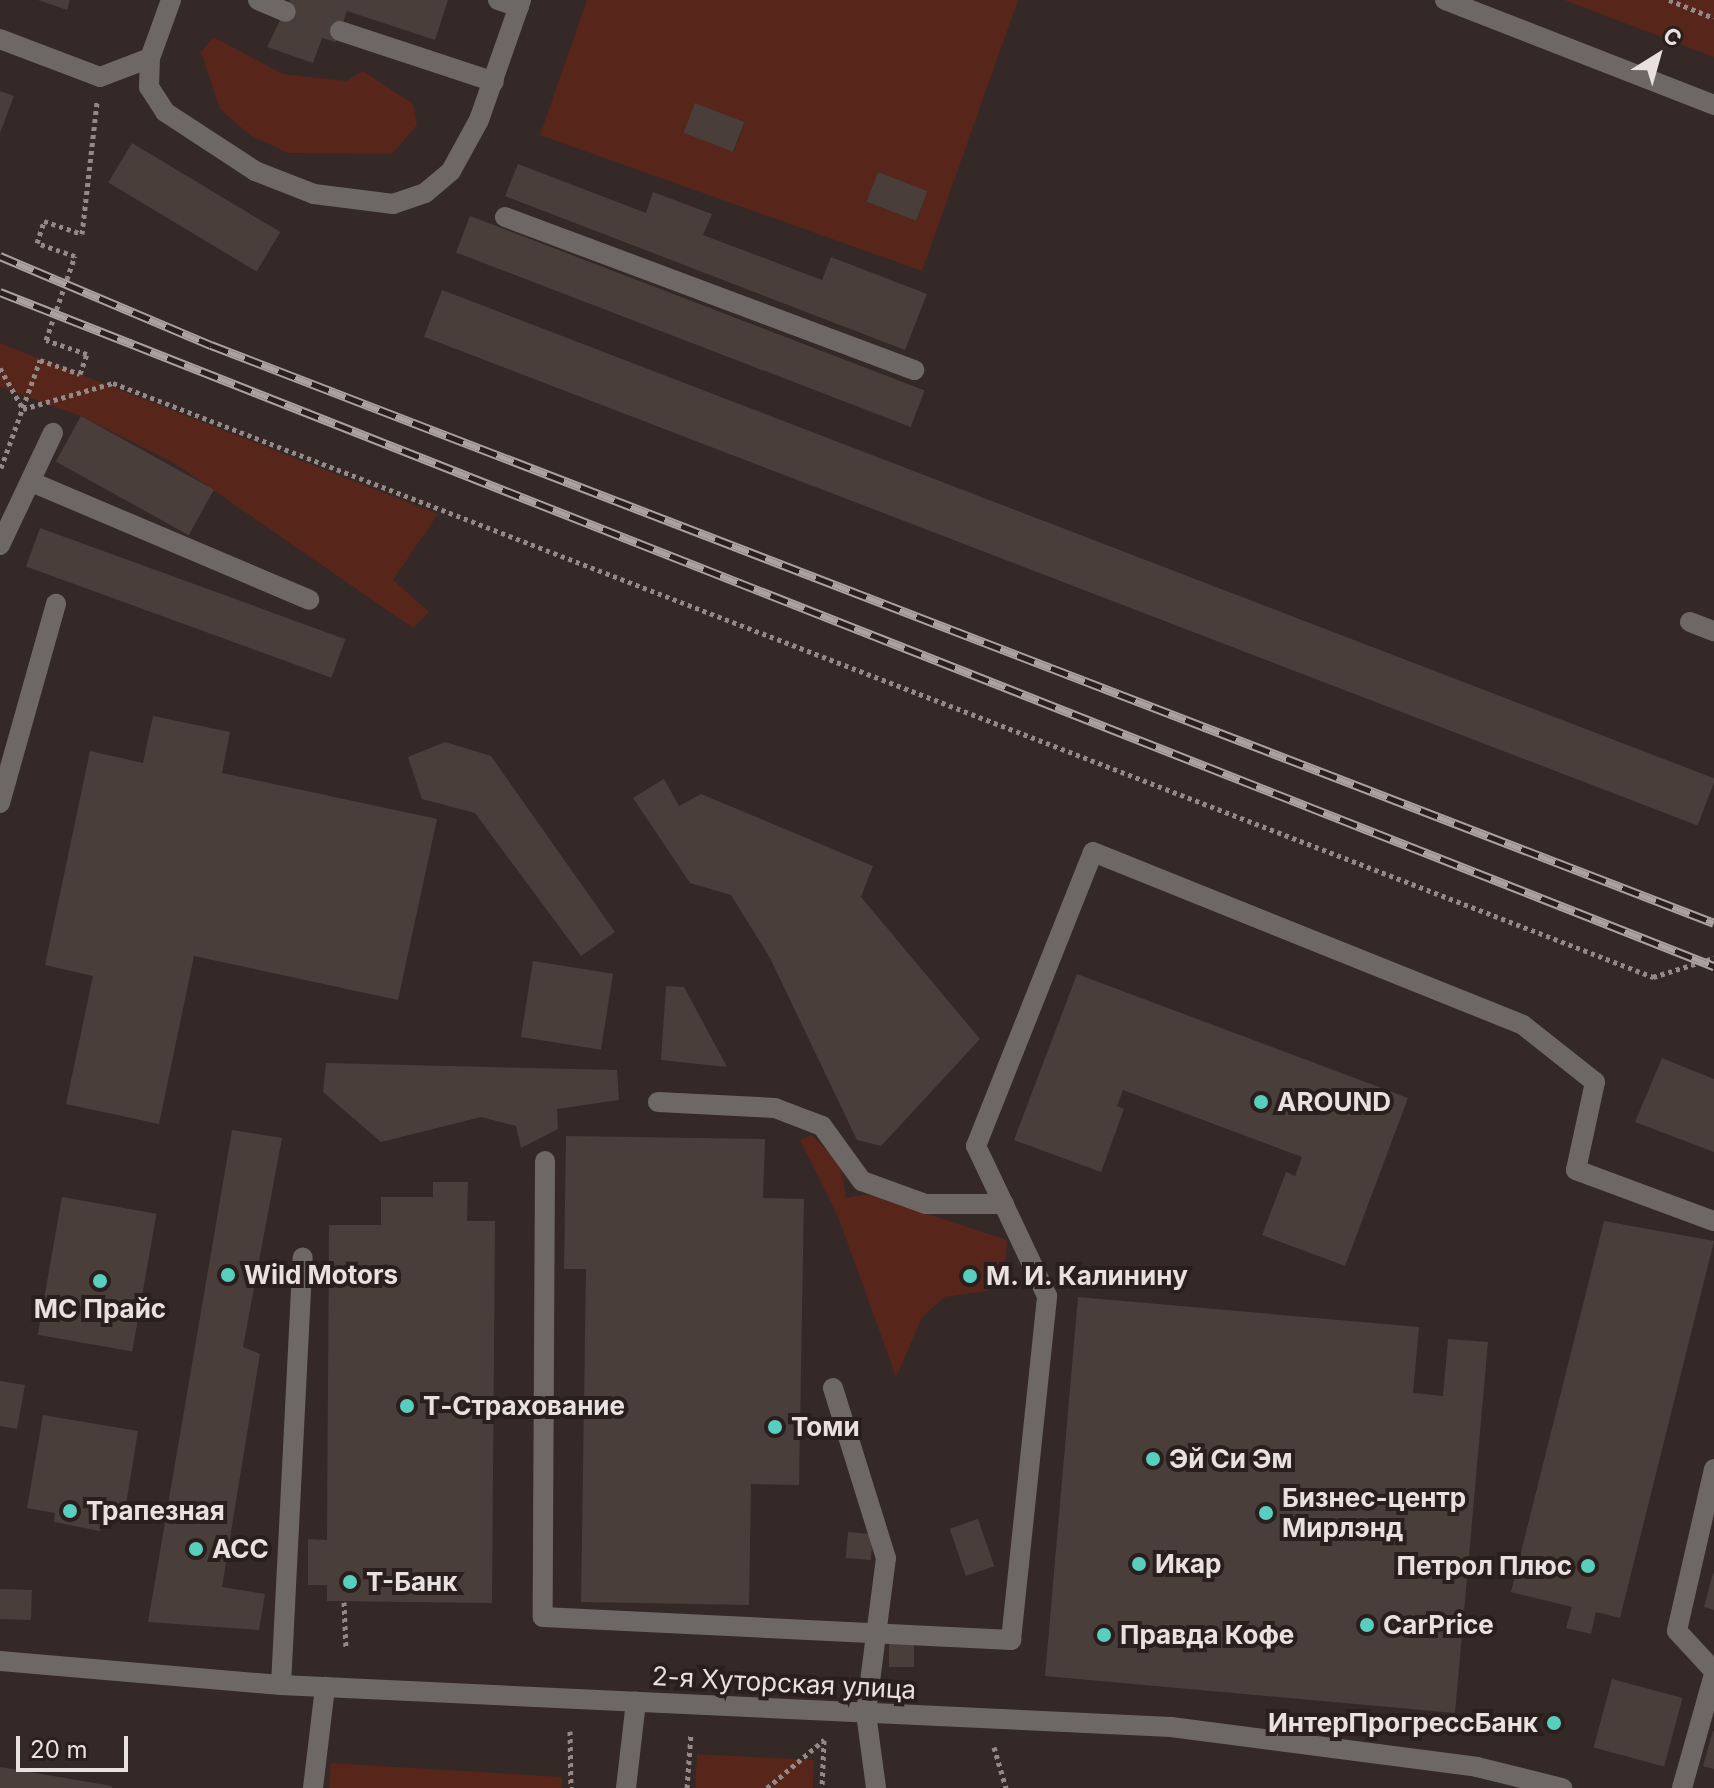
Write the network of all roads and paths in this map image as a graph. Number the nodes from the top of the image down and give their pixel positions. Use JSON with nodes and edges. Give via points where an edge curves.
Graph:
{"nodes":[{"id":1,"x":171,"y":0,"type":"edge"},
{"id":2,"x":258,"y":0,"type":"edge"},
{"id":3,"x":498,"y":0,"type":"edge"},
{"id":4,"x":1445,"y":0,"type":"edge"},
{"id":5,"x":1669,"y":0,"type":"edge"},
{"id":6,"x":520,"y":4,"type":"edge"},
{"id":7,"x":286,"y":12,"type":"dead end"},
{"id":8,"x":1714,"y":18,"type":"edge"},
{"id":9,"x":340,"y":31,"type":"dead end"},
{"id":10,"x":0,"y":39,"type":"edge"},
{"id":11,"x":150,"y":58,"type":"junction"},
{"id":12,"x":100,"y":77,"type":"junction"},
{"id":13,"x":494,"y":82,"type":"junction"},
{"id":14,"x":1714,"y":105,"type":"edge"},
{"id":15,"x":505,"y":217,"type":"dead end"},
{"id":16,"x":0,"y":368,"type":"edge"},
{"id":17,"x":914,"y":370,"type":"dead end"},
{"id":18,"x":23,"y":409,"type":"junction"},
{"id":19,"x":53,"y":433,"type":"dead end"},
{"id":20,"x":0,"y":470,"type":"edge"},
{"id":21,"x":34,"y":483,"type":"junction"},
{"id":22,"x":0,"y":545,"type":"edge"},
{"id":23,"x":309,"y":600,"type":"dead end"},
{"id":24,"x":56,"y":604,"type":"dead end"},
{"id":25,"x":1690,"y":622,"type":"dead end"},
{"id":26,"x":1714,"y":631,"type":"edge"},
{"id":27,"x":0,"y":803,"type":"edge"},
{"id":28,"x":1714,"y":958,"type":"edge"},
{"id":29,"x":658,"y":1102,"type":"dead end"},
{"id":30,"x":545,"y":1161,"type":"dead end"},
{"id":31,"x":1004,"y":1204,"type":"junction"},
{"id":32,"x":1714,"y":1221,"type":"edge"},
{"id":33,"x":303,"y":1258,"type":"dead end"},
{"id":34,"x":833,"y":1388,"type":"dead end"},
{"id":35,"x":1714,"y":1469,"type":"edge"},
{"id":36,"x":344,"y":1602,"type":"dead end"},
{"id":37,"x":871,"y":1631,"type":"junction"},
{"id":38,"x":346,"y":1649,"type":"dead end"},
{"id":39,"x":0,"y":1661,"type":"edge"},
{"id":40,"x":1714,"y":1672,"type":"edge"},
{"id":41,"x":281,"y":1685,"type":"junction"},
{"id":42,"x":325,"y":1687,"type":"junction"},
{"id":43,"x":636,"y":1702,"type":"junction"},
{"id":44,"x":866,"y":1713,"type":"junction"},
{"id":45,"x":570,"y":1731,"type":"dead end"},
{"id":46,"x":691,"y":1734,"type":"dead end"},
{"id":47,"x":993,"y":1745,"type":"dead end"},
{"id":48,"x":313,"y":1788,"type":"edge"},
{"id":49,"x":571,"y":1788,"type":"edge"},
{"id":50,"x":626,"y":1788,"type":"edge"},
{"id":51,"x":687,"y":1788,"type":"edge"},
{"id":52,"x":767,"y":1788,"type":"edge"},
{"id":53,"x":822,"y":1788,"type":"edge"},
{"id":54,"x":876,"y":1788,"type":"edge"},
{"id":55,"x":1006,"y":1788,"type":"edge"},
{"id":56,"x":1562,"y":1788,"type":"edge"},
{"id":57,"x":1682,"y":1788,"type":"edge"}],
"edges":[{"from":1,"to":11,"type":"street"},
{"from":2,"to":7,"type":"street"},
{"from":3,"to":6,"type":"street"},
{"from":4,"to":14,"type":"street"},
{"from":5,"to":8,"type":"path"},
{"from":6,"to":13,"type":"street"},
{"from":9,"to":13,"type":"street"},
{"from":10,"to":12,"type":"street"},
{"from":11,"to":12,"type":"street"},
{"from":11,"to":13,"type":"street","via":[[149,87],[165,112],[207,143],[255,171],[352,202],[393,204],[425,193],[451,171]]},
{"from":12,"to":18,"type":"path","via":[[82,234],[44,221],[37,243],[75,256],[46,340],[87,354],[80,374],[40,360]]},
{"from":15,"to":17,"type":"street"},
{"from":16,"to":18,"type":"path"},
{"from":18,"to":20,"type":"path"},
{"from":18,"to":28,"type":"path","via":[[113,383],[1653,977]]},
{"from":19,"to":21,"type":"street"},
{"from":21,"to":22,"type":"street"},
{"from":21,"to":23,"type":"street"},
{"from":24,"to":27,"type":"street"},
{"from":25,"to":26,"type":"street"},
{"from":29,"to":31,"type":"street","via":[[775,1108],[822,1126],[862,1181],[926,1204]]},
{"from":30,"to":37,"type":"street","via":[[543,1617]]},
{"from":31,"to":32,"type":"street","via":[[976,1146],[1093,852],[1523,1025],[1595,1082],[1576,1170]]},
{"from":31,"to":37,"type":"street","via":[[1047,1296],[1011,1640]]},
{"from":33,"to":41,"type":"street"},
{"from":34,"to":37,"type":"street","via":[[886,1558]]},
{"from":35,"to":40,"type":"street","via":[[1677,1631]]},
{"from":36,"to":38,"type":"path"},
{"from":37,"to":44,"type":"street"},
{"from":39,"to":41,"type":"street","name":"2-я Хуторская улица"},
{"from":40,"to":57,"type":"street"},
{"from":41,"to":42,"type":"street","name":"2-я Хуторская улица"},
{"from":42,"to":43,"type":"street","name":"2-я Хуторская улица"},
{"from":42,"to":48,"type":"street"},
{"from":43,"to":44,"type":"street","name":"2-я Хуторская улица"},
{"from":43,"to":50,"type":"street"},
{"from":44,"to":54,"type":"street"},
{"from":44,"to":56,"type":"street","name":"2-я Хуторская улица","via":[[1171,1727],[1438,1761]]},
{"from":45,"to":49,"type":"path"},
{"from":46,"to":51,"type":"path"},
{"from":47,"to":55,"type":"path"},
{"from":52,"to":53,"type":"path","via":[[824,1740]]}]}
